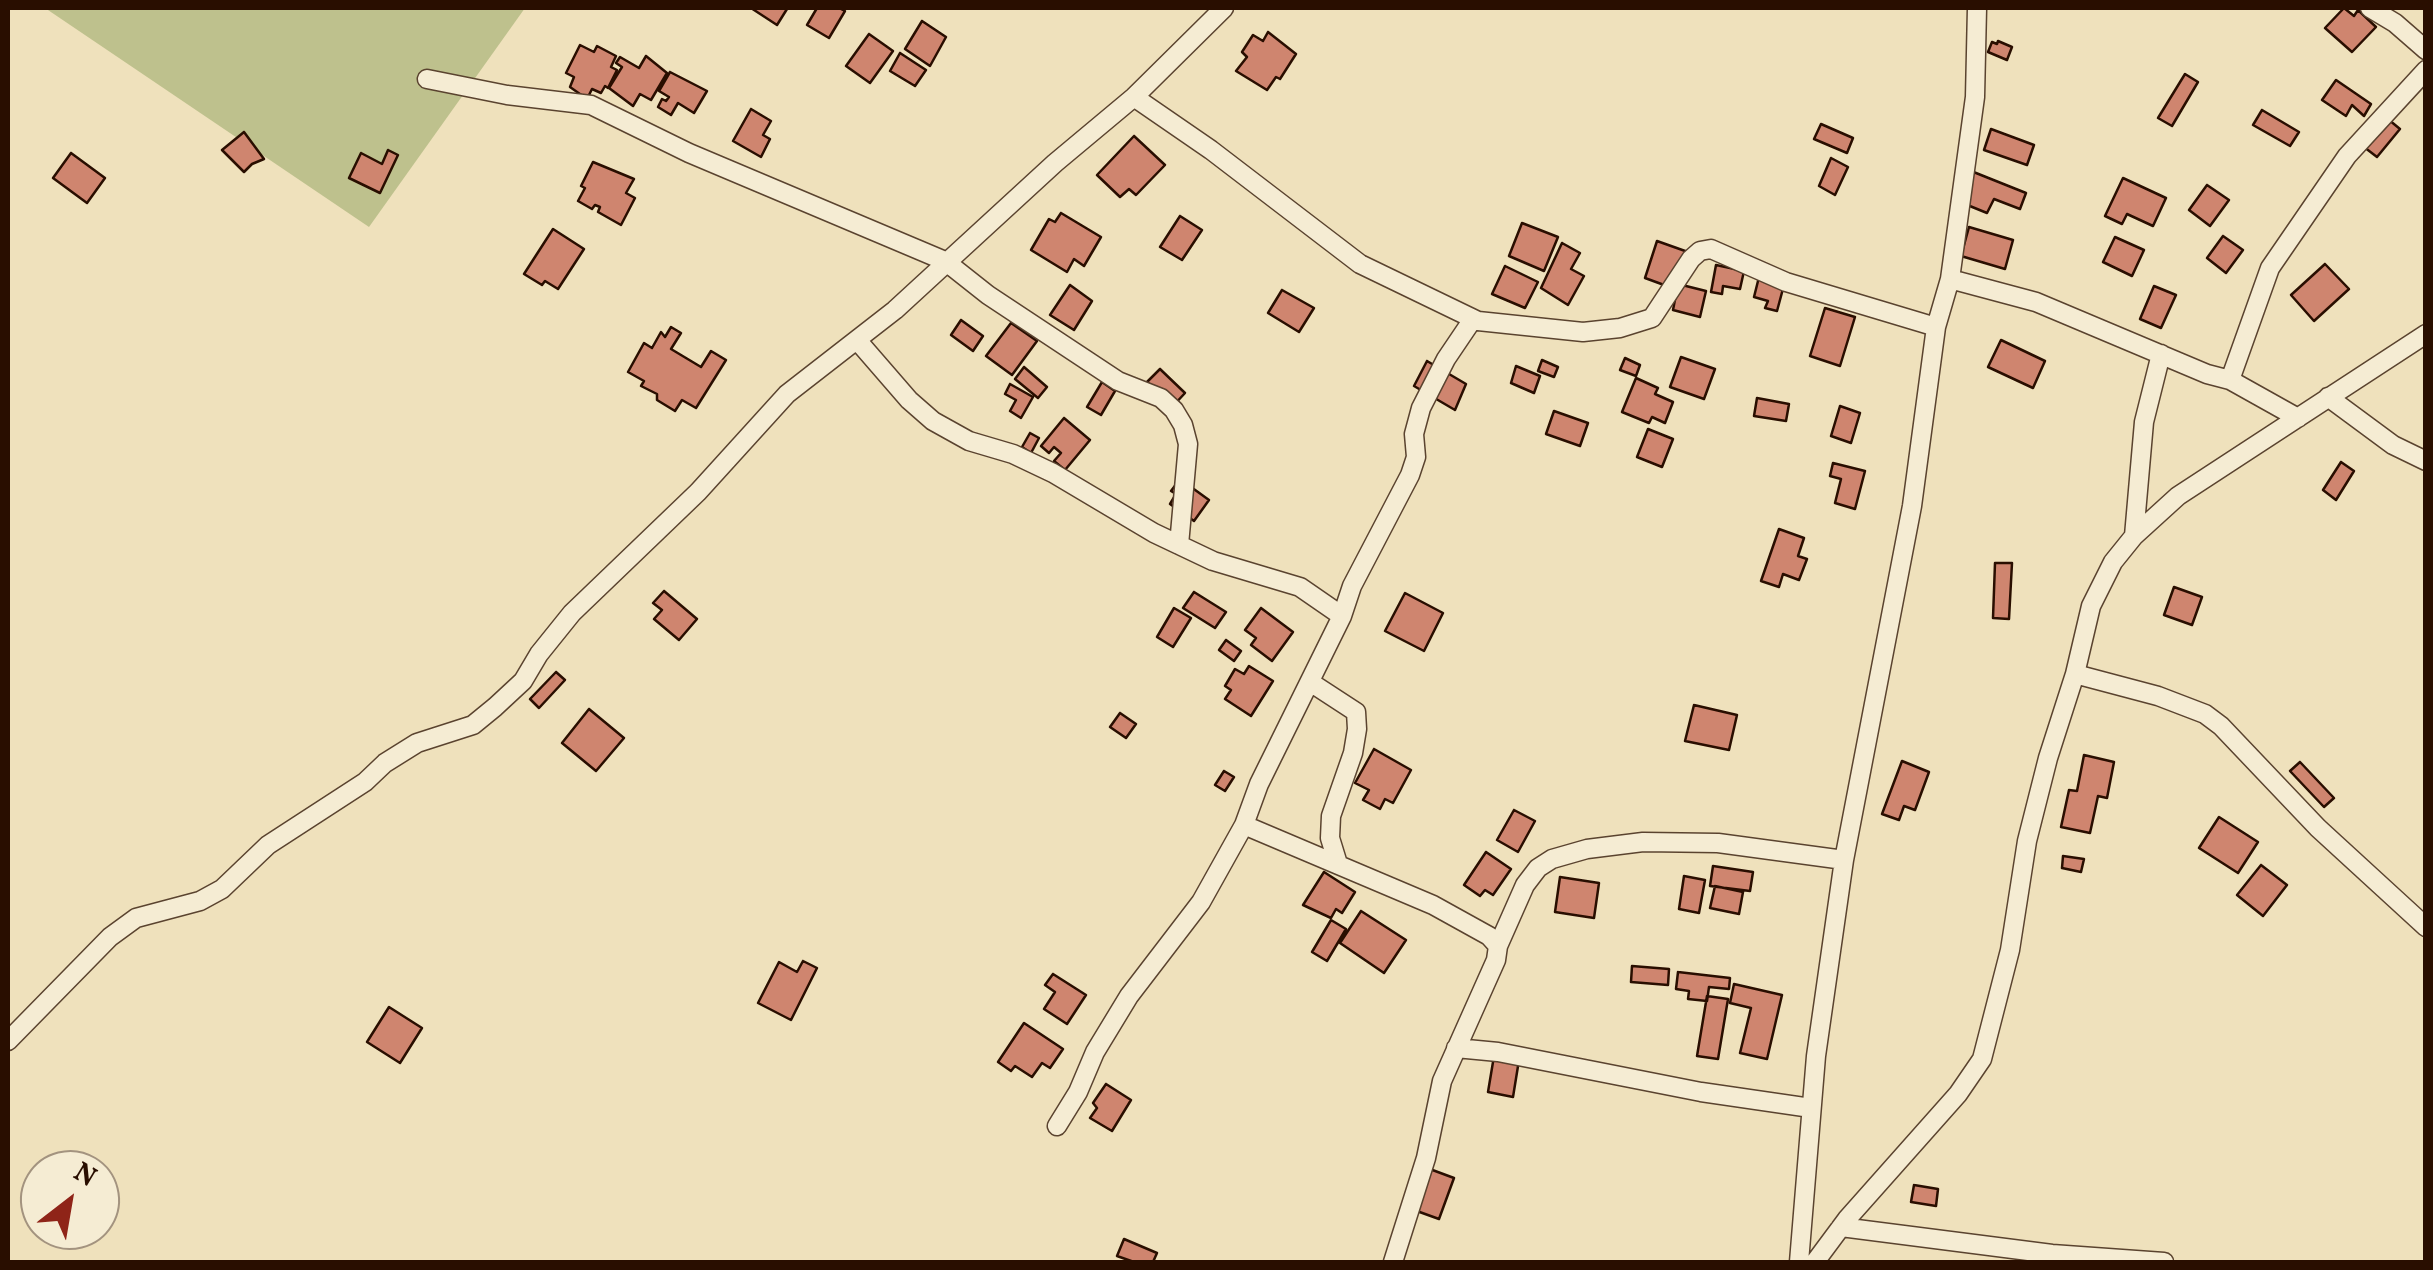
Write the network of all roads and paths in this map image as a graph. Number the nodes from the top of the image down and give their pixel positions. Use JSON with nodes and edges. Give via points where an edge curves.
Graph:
{"nodes":[{"id":1,"x":1224,"y":8,"type":"edge"},
{"id":2,"x":1977,"y":8,"type":"edge"},
{"id":3,"x":2370,"y":8,"type":"edge"},
{"id":4,"x":2426,"y":50,"type":"edge"},
{"id":5,"x":2426,"y":70,"type":"edge"},
{"id":6,"x":426,"y":79,"type":"dead end"},
{"id":7,"x":1134,"y":97,"type":"junction"},
{"id":8,"x":945,"y":261,"type":"junction"},
{"id":9,"x":1950,"y":280,"type":"junction"},
{"id":10,"x":1473,"y":319,"type":"junction"},
{"id":11,"x":1936,"y":327,"type":"junction"},
{"id":12,"x":2426,"y":334,"type":"edge"},
{"id":13,"x":857,"y":340,"type":"junction"},
{"id":14,"x":2161,"y":354,"type":"junction"},
{"id":15,"x":2230,"y":380,"type":"junction"},
{"id":16,"x":2328,"y":397,"type":"junction"},
{"id":17,"x":2298,"y":418,"type":"junction"},
{"id":18,"x":2426,"y":462,"type":"edge"},
{"id":19,"x":2134,"y":536,"type":"junction"},
{"id":20,"x":1179,"y":545,"type":"junction"},
{"id":21,"x":1342,"y":616,"type":"junction"},
{"id":22,"x":2075,"y":674,"type":"junction"},
{"id":23,"x":1310,"y":682,"type":"junction"},
{"id":24,"x":1244,"y":824,"type":"junction"},
{"id":25,"x":1844,"y":860,"type":"junction"},
{"id":26,"x":1338,"y":864,"type":"junction"},
{"id":27,"x":2426,"y":927,"type":"edge"},
{"id":28,"x":1498,"y":946,"type":"junction"},
{"id":29,"x":8,"y":1041,"type":"edge"},
{"id":30,"x":1456,"y":1048,"type":"junction"},
{"id":31,"x":1811,"y":1108,"type":"junction"},
{"id":32,"x":1057,"y":1126,"type":"dead end"},
{"id":33,"x":1840,"y":1228,"type":"junction"},
{"id":34,"x":1393,"y":1262,"type":"edge"},
{"id":35,"x":1800,"y":1262,"type":"edge"},
{"id":36,"x":1815,"y":1262,"type":"edge"},
{"id":37,"x":2164,"y":1262,"type":"edge"}],
"edges":[{"from":1,"to":7,"type":"street"},
{"from":2,"to":9,"type":"street","via":[[1974,98]]},
{"from":3,"to":4,"type":"street"},
{"from":5,"to":15,"type":"street","via":[[2347,156],[2270,268]]},
{"from":6,"to":8,"type":"street","via":[[591,105]]},
{"from":7,"to":8,"type":"street"},
{"from":7,"to":10,"type":"street","via":[[1360,264]]},
{"from":8,"to":13,"type":"street"},
{"from":8,"to":20,"type":"street","via":[[1118,381],[1174,410],[1188,444]]},
{"from":9,"to":11,"type":"street"},
{"from":9,"to":14,"type":"street","via":[[2036,302]]},
{"from":10,"to":11,"type":"street","via":[[1583,332],[1620,328],[1652,318],[1691,259],[1711,250],[1786,282]]},
{"from":10,"to":21,"type":"street","via":[[1421,408],[1410,475]]},
{"from":11,"to":25,"type":"street","via":[[1912,506]]},
{"from":12,"to":16,"type":"street"},
{"from":13,"to":20,"type":"street","via":[[933,421],[1053,473]]},
{"from":13,"to":29,"type":"street","via":[[787,394],[698,492],[572,613],[495,708],[473,726],[417,743],[385,764],[268,845],[222,889],[136,918]]},
{"from":14,"to":15,"type":"street"},
{"from":14,"to":19,"type":"street","via":[[2144,422]]},
{"from":15,"to":17,"type":"street"},
{"from":16,"to":17,"type":"street"},
{"from":16,"to":18,"type":"street"},
{"from":17,"to":19,"type":"street","via":[[2178,496]]},
{"from":19,"to":22,"type":"street","via":[[2091,606]]},
{"from":20,"to":21,"type":"street","via":[[1300,587]]},
{"from":21,"to":23,"type":"street"},
{"from":22,"to":27,"type":"street","via":[[2158,696],[2221,726]]},
{"from":22,"to":33,"type":"street","via":[[2027,841],[2010,950],[1982,1059]]},
{"from":23,"to":24,"type":"street"},
{"from":23,"to":26,"type":"street","via":[[1356,712],[1352,753],[1331,816]]},
{"from":24,"to":26,"type":"street"},
{"from":24,"to":32,"type":"street","via":[[1201,902],[1129,996]]},
{"from":25,"to":28,"type":"street","via":[[1718,843],[1587,848],[1538,868]]},
{"from":25,"to":31,"type":"street"},
{"from":26,"to":28,"type":"street","via":[[1433,906]]},
{"from":28,"to":30,"type":"street"},
{"from":30,"to":31,"type":"street"},
{"from":30,"to":34,"type":"street"},
{"from":31,"to":35,"type":"street"},
{"from":33,"to":36,"type":"street"},
{"from":33,"to":37,"type":"street"}]}
